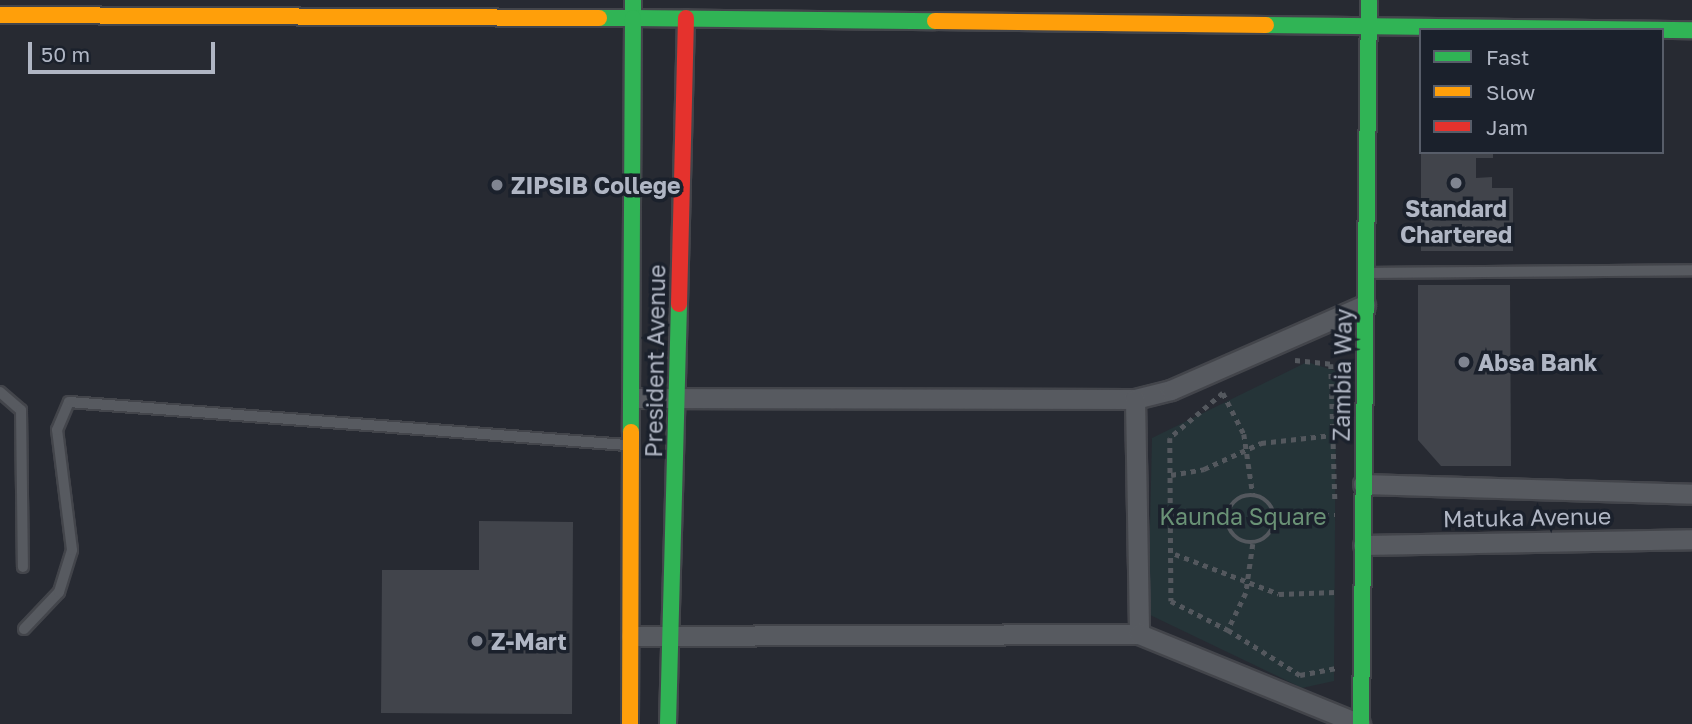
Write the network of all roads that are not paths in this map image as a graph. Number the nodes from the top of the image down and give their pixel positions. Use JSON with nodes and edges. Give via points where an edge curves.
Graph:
{"nodes":[{"id":1,"x":633,"y":0,"type":"edge"},
{"id":2,"x":686,"y":0,"type":"edge"},
{"id":3,"x":1369,"y":0,"type":"edge"},
{"id":4,"x":293,"y":8,"type":"edge"},
{"id":5,"x":0,"y":15,"type":"edge"},
{"id":6,"x":633,"y":18,"type":"junction"},
{"id":7,"x":687,"y":18,"type":"junction"},
{"id":8,"x":1369,"y":26,"type":"junction"},
{"id":9,"x":1530,"y":28,"type":"edge"},
{"id":10,"x":1664,"y":30,"type":"edge"},
{"id":11,"x":1692,"y":30,"type":"edge"},
{"id":12,"x":1692,"y":270,"type":"edge"},
{"id":13,"x":1365,"y":273,"type":"junction"},
{"id":14,"x":1365,"y":305,"type":"junction"},
{"id":15,"x":0,"y":392,"type":"edge"},
{"id":16,"x":632,"y":398,"type":"junction"},
{"id":17,"x":677,"y":398,"type":"junction"},
{"id":18,"x":1135,"y":399,"type":"junction"},
{"id":19,"x":631,"y":446,"type":"junction"},
{"id":20,"x":1363,"y":484,"type":"junction"},
{"id":21,"x":1692,"y":494,"type":"edge"},
{"id":22,"x":1692,"y":540,"type":"edge"},
{"id":23,"x":1363,"y":545,"type":"junction"},
{"id":24,"x":23,"y":567,"type":"dead end"},
{"id":25,"x":24,"y":629,"type":"dead end"},
{"id":26,"x":671,"y":634,"type":"junction"},
{"id":27,"x":1139,"y":634,"type":"junction"},
{"id":28,"x":631,"y":636,"type":"junction"},
{"id":29,"x":630,"y":724,"type":"edge"},
{"id":30,"x":668,"y":724,"type":"edge"},
{"id":31,"x":1361,"y":724,"type":"edge"}],
"edges":[{"from":1,"to":6,"type":"main road","name":"President Avenue"},
{"from":2,"to":7,"type":"main road","name":"President Avenue"},
{"from":3,"to":8,"type":"main road","name":"Zambia Way"},
{"from":4,"to":5,"type":"main road"},
{"from":4,"to":6,"type":"main road"},
{"from":6,"to":7,"type":"main road"},
{"from":6,"to":16,"type":"main road","name":"President Avenue"},
{"from":7,"to":8,"type":"main road"},
{"from":7,"to":17,"type":"main road","name":"President Avenue"},
{"from":8,"to":9,"type":"main road"},
{"from":8,"to":13,"type":"main road","name":"Zambia Way"},
{"from":10,"to":11,"type":"main road"},
{"from":12,"to":13,"type":"lane"},
{"from":13,"to":14,"type":"main road","name":"Zambia Way"},
{"from":14,"to":18,"type":"street","via":[[1171,390]]},
{"from":14,"to":20,"type":"main road","name":"Zambia Way"},
{"from":15,"to":24,"type":"lane","via":[[21,410]]},
{"from":16,"to":17,"type":"street"},
{"from":16,"to":19,"type":"main road","name":"President Avenue"},
{"from":17,"to":18,"type":"street"},
{"from":17,"to":26,"type":"main road","name":"President Avenue"},
{"from":18,"to":27,"type":"street"},
{"from":19,"to":25,"type":"lane","via":[[69,402],[57,430],[72,550],[59,592]]},
{"from":19,"to":28,"type":"main road","name":"President Avenue"},
{"from":20,"to":21,"type":"street","name":"Matuka Avenue"},
{"from":20,"to":23,"type":"main road","name":"Zambia Way"},
{"from":22,"to":23,"type":"street","name":"Matuka Avenue"},
{"from":23,"to":31,"type":"main road","name":"Zambia Way"},
{"from":26,"to":27,"type":"street"},
{"from":26,"to":28,"type":"street"},
{"from":26,"to":30,"type":"main road","name":"President Avenue"},
{"from":27,"to":31,"type":"street"},
{"from":28,"to":29,"type":"main road","name":"President Avenue"}]}
